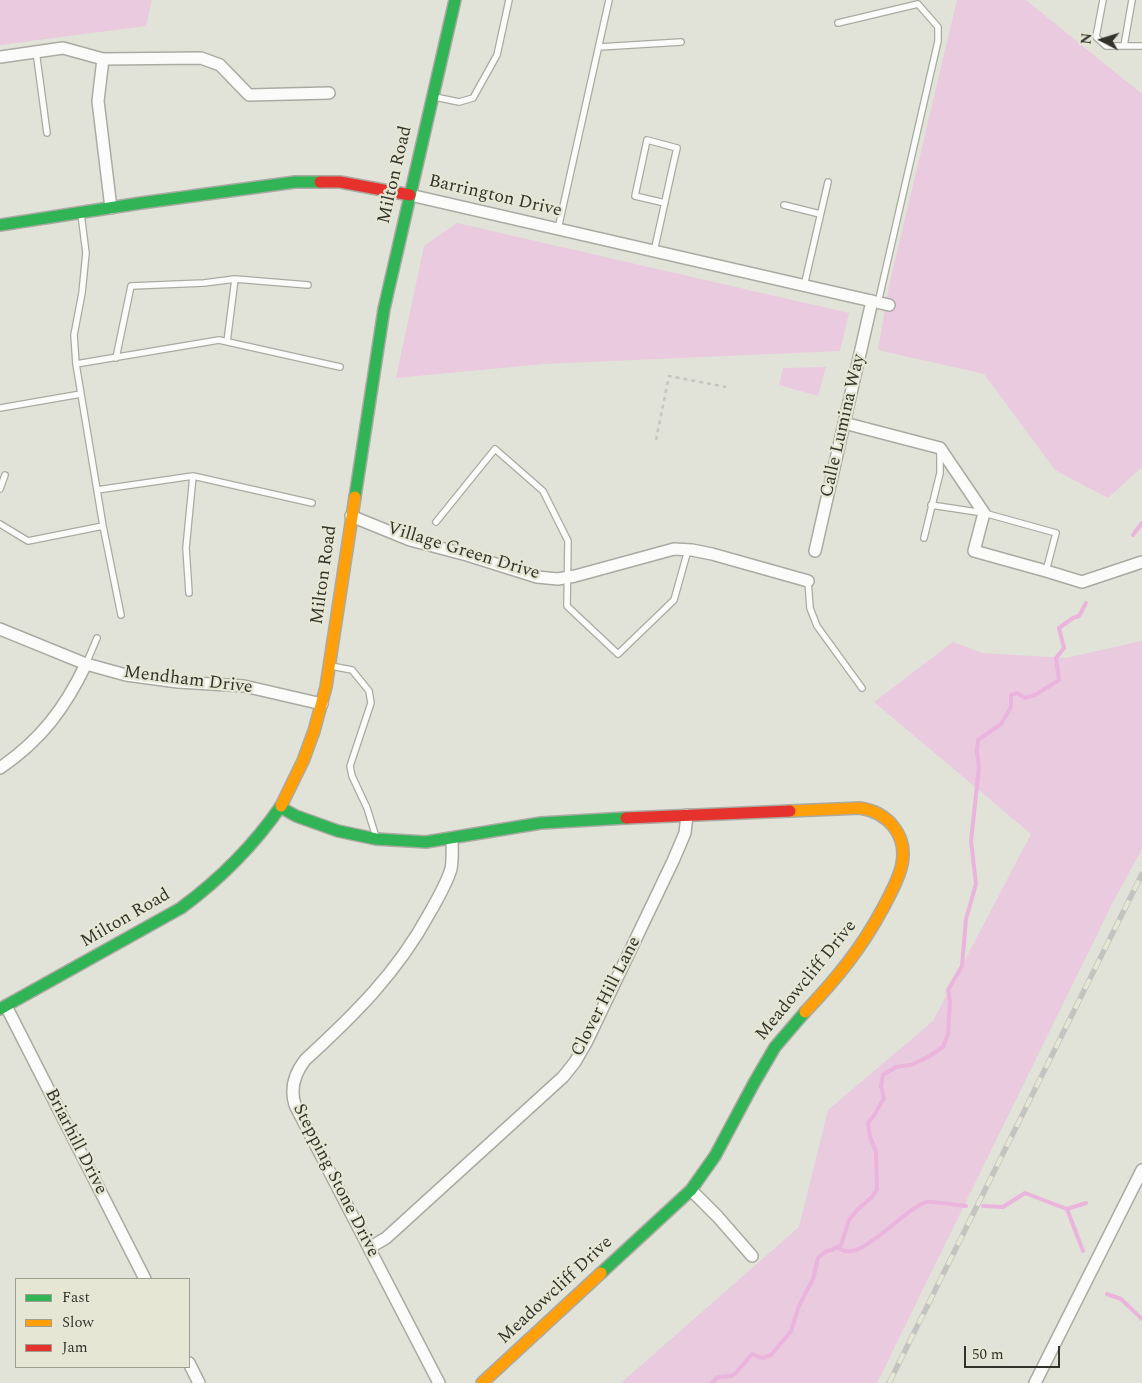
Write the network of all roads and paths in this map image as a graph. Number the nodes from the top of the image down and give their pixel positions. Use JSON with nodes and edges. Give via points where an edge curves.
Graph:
{"nodes":[{"id":1,"x":456,"y":0,"type":"edge"},
{"id":2,"x":509,"y":0,"type":"edge"},
{"id":3,"x":610,"y":0,"type":"edge"},
{"id":4,"x":1103,"y":0,"type":"edge"},
{"id":5,"x":1132,"y":0,"type":"edge"},
{"id":6,"x":838,"y":23,"type":"dead end"},
{"id":7,"x":681,"y":42,"type":"dead end"},
{"id":8,"x":599,"y":46,"type":"junction"},
{"id":9,"x":1124,"y":46,"type":"junction"},
{"id":10,"x":1142,"y":46,"type":"edge"},
{"id":11,"x":36,"y":51,"type":"junction"},
{"id":12,"x":0,"y":56,"type":"edge"},
{"id":13,"x":104,"y":60,"type":"junction"},
{"id":14,"x":328,"y":93,"type":"dead end"},
{"id":15,"x":433,"y":96,"type":"junction"},
{"id":16,"x":47,"y":133,"type":"dead end"},
{"id":17,"x":828,"y":182,"type":"dead end"},
{"id":18,"x":410,"y":196,"type":"junction"},
{"id":19,"x":665,"y":203,"type":"junction"},
{"id":20,"x":784,"y":205,"type":"dead end"},
{"id":21,"x":111,"y":208,"type":"junction"},
{"id":22,"x":81,"y":212,"type":"junction"},
{"id":23,"x":820,"y":214,"type":"junction"},
{"id":24,"x":0,"y":224,"type":"edge"},
{"id":25,"x":558,"y":229,"type":"junction"},
{"id":26,"x":654,"y":251,"type":"junction"},
{"id":27,"x":235,"y":279,"type":"junction"},
{"id":28,"x":308,"y":285,"type":"dead end"},
{"id":29,"x":804,"y":286,"type":"junction"},
{"id":30,"x":880,"y":303,"type":"junction"},
{"id":31,"x":227,"y":342,"type":"junction"},
{"id":32,"x":116,"y":358,"type":"junction"},
{"id":33,"x":76,"y":364,"type":"junction"},
{"id":34,"x":340,"y":367,"type":"dead end"},
{"id":35,"x":726,"y":387,"type":"dead end"},
{"id":36,"x":81,"y":394,"type":"junction"},
{"id":37,"x":0,"y":408,"type":"edge"},
{"id":38,"x":844,"y":423,"type":"junction"},
{"id":39,"x":656,"y":440,"type":"dead end"},
{"id":40,"x":940,"y":448,"type":"junction"},
{"id":41,"x":4,"y":475,"type":"dead end"},
{"id":42,"x":192,"y":476,"type":"junction"},
{"id":43,"x":0,"y":489,"type":"edge"},
{"id":44,"x":97,"y":490,"type":"junction"},
{"id":45,"x":312,"y":503,"type":"dead end"},
{"id":46,"x":931,"y":505,"type":"junction"},
{"id":47,"x":984,"y":513,"type":"junction"},
{"id":48,"x":351,"y":516,"type":"junction"},
{"id":49,"x":436,"y":522,"type":"dead end"},
{"id":50,"x":0,"y":524,"type":"edge"},
{"id":51,"x":103,"y":526,"type":"junction"},
{"id":52,"x":924,"y":538,"type":"dead end"},
{"id":53,"x":688,"y":550,"type":"junction"},
{"id":54,"x":815,"y":551,"type":"dead end"},
{"id":55,"x":1142,"y":562,"type":"edge"},
{"id":56,"x":1046,"y":570,"type":"junction"},
{"id":57,"x":566,"y":578,"type":"junction"},
{"id":58,"x":808,"y":581,"type":"joint"},
{"id":59,"x":189,"y":593,"type":"dead end"},
{"id":60,"x":121,"y":615,"type":"dead end"},
{"id":61,"x":0,"y":629,"type":"edge"},
{"id":62,"x":97,"y":638,"type":"dead end"},
{"id":63,"x":86,"y":664,"type":"junction"},
{"id":64,"x":330,"y":665,"type":"junction"},
{"id":65,"x":862,"y":688,"type":"dead end"},
{"id":66,"x":322,"y":704,"type":"junction"},
{"id":67,"x":0,"y":768,"type":"edge"},
{"id":68,"x":280,"y":807,"type":"junction"},
{"id":69,"x":687,"y":815,"type":"junction"},
{"id":70,"x":452,"y":838,"type":"junction"},
{"id":71,"x":376,"y":839,"type":"junction"},
{"id":72,"x":3,"y":1008,"type":"edge"},
{"id":73,"x":1142,"y":1170,"type":"edge"},
{"id":74,"x":691,"y":1190,"type":"junction"},
{"id":75,"x":369,"y":1248,"type":"junction"},
{"id":76,"x":752,"y":1256,"type":"dead end"},
{"id":77,"x":144,"y":1278,"type":"edge"},
{"id":78,"x":190,"y":1365,"type":"edge"},
{"id":79,"x":199,"y":1383,"type":"edge"},
{"id":80,"x":439,"y":1383,"type":"edge"},
{"id":81,"x":482,"y":1383,"type":"edge"},
{"id":82,"x":1035,"y":1383,"type":"edge"}],
"edges":[{"from":1,"to":15,"type":"street","name":"Milton Road"},
{"from":2,"to":15,"type":"lane","via":[[497,55],[473,98],[459,102]]},
{"from":3,"to":8,"type":"lane"},
{"from":4,"to":9,"type":"lane","via":[[1096,37],[1106,46]]},
{"from":5,"to":9,"type":"lane"},
{"from":6,"to":30,"type":"lane","via":[[918,4],[938,27],[938,41]]},
{"from":7,"to":8,"type":"lane"},
{"from":8,"to":25,"type":"lane"},
{"from":9,"to":10,"type":"lane"},
{"from":11,"to":12,"type":"street"},
{"from":11,"to":13,"type":"street","via":[[63,48]]},
{"from":11,"to":16,"type":"lane"},
{"from":13,"to":14,"type":"street","via":[[201,58],[220,65],[249,95]]},
{"from":13,"to":21,"type":"street","via":[[98,100]]},
{"from":15,"to":18,"type":"street","name":"Milton Road"},
{"from":17,"to":23,"type":"lane"},
{"from":18,"to":21,"type":"street","name":"Barrington Drive","via":[[360,185],[316,181],[273,184]]},
{"from":18,"to":25,"type":"street","name":"Barrington Drive"},
{"from":18,"to":48,"type":"street","name":"Milton Road","via":[[384,309]]},
{"from":19,"to":19,"type":"lane","via":[[677,148],[647,140],[635,196]]},
{"from":19,"to":26,"type":"lane"},
{"from":20,"to":23,"type":"lane"},
{"from":21,"to":22,"type":"street","name":"Barrington Drive"},
{"from":22,"to":24,"type":"street","name":"Barrington Drive"},
{"from":22,"to":33,"type":"lane","via":[[86,253],[74,335]]},
{"from":23,"to":29,"type":"lane"},
{"from":25,"to":26,"type":"street","name":"Barrington Drive"},
{"from":26,"to":29,"type":"street","name":"Barrington Drive"},
{"from":27,"to":28,"type":"lane"},
{"from":27,"to":31,"type":"lane"},
{"from":27,"to":32,"type":"lane","via":[[131,286]]},
{"from":29,"to":30,"type":"street","name":"Barrington Drive"},
{"from":30,"to":38,"type":"street","name":"Calle Lumina Way"},
{"from":31,"to":32,"type":"lane","via":[[219,340]]},
{"from":31,"to":34,"type":"lane"},
{"from":32,"to":33,"type":"lane"},
{"from":33,"to":36,"type":"lane"},
{"from":35,"to":39,"type":"path","via":[[669,376]]},
{"from":36,"to":37,"type":"lane"},
{"from":36,"to":44,"type":"lane"},
{"from":38,"to":40,"type":"street"},
{"from":38,"to":54,"type":"street","name":"Calle Lumina Way"},
{"from":40,"to":46,"type":"lane","via":[[940,473]]},
{"from":40,"to":47,"type":"street"},
{"from":41,"to":43,"type":"lane"},
{"from":42,"to":44,"type":"lane"},
{"from":42,"to":45,"type":"lane"},
{"from":42,"to":59,"type":"lane","via":[[186,548]]},
{"from":44,"to":51,"type":"lane"},
{"from":46,"to":47,"type":"lane"},
{"from":46,"to":52,"type":"lane"},
{"from":47,"to":56,"type":"street","via":[[974,551]]},
{"from":47,"to":56,"type":"lane","via":[[1056,532]]},
{"from":48,"to":57,"type":"street","name":"Village Green Drive","via":[[410,540],[537,577]]},
{"from":48,"to":64,"type":"street","name":"Milton Road"},
{"from":49,"to":57,"type":"lane","via":[[495,449],[543,491],[568,541]]},
{"from":50,"to":51,"type":"lane","via":[[28,541]]},
{"from":51,"to":60,"type":"lane"},
{"from":53,"to":57,"type":"street","name":"Village Green Drive","via":[[674,549]]},
{"from":53,"to":57,"type":"lane","via":[[674,600],[618,654],[567,606]]},
{"from":53,"to":58,"type":"street","name":"Village Green Drive"},
{"from":55,"to":56,"type":"street","via":[[1082,582]]},
{"from":58,"to":65,"type":"lane","via":[[810,608],[817,626]]},
{"from":61,"to":63,"type":"street","name":"Mendham Drive"},
{"from":62,"to":63,"type":"lane"},
{"from":63,"to":66,"type":"street","name":"Mendham Drive","via":[[157,680],[244,686]]},
{"from":63,"to":67,"type":"street","via":[[57,716],[37,739]]},
{"from":64,"to":66,"type":"street","name":"Milton Road"},
{"from":64,"to":71,"type":"lane","via":[[352,670],[371,696],[350,766]]},
{"from":66,"to":68,"type":"street","name":"Milton Road","via":[[304,762]]},
{"from":68,"to":71,"type":"street","name":"Meadowcliff Drive","via":[[338,831]]},
{"from":68,"to":72,"type":"street","name":"Milton Road","via":[[243,853],[203,892],[162,920]]},
{"from":69,"to":70,"type":"street","name":"Meadowcliff Drive","via":[[541,823]]},
{"from":69,"to":74,"type":"street","name":"Meadowcliff Drive","via":[[867,809],[888,820],[901,839],[904,852],[900,876],[858,952],[763,1064],[710,1166]]},
{"from":69,"to":75,"type":"street","name":"Clover Hill Lane","via":[[685,833],[673,861],[575,1062],[386,1238]]},
{"from":70,"to":71,"type":"street","name":"Meadowcliff Drive","via":[[426,842]]},
{"from":70,"to":75,"type":"street","name":"Stepping Stone Drive","via":[[451,869],[417,936],[372,995],[305,1060],[294,1079],[295,1105]]},
{"from":72,"to":77,"type":"street","name":"Briarhill Drive"},
{"from":73,"to":82,"type":"street"},
{"from":74,"to":76,"type":"street"},
{"from":74,"to":81,"type":"street","name":"Meadowcliff Drive"},
{"from":75,"to":80,"type":"street","name":"Stepping Stone Drive"},
{"from":78,"to":79,"type":"street"}]}
